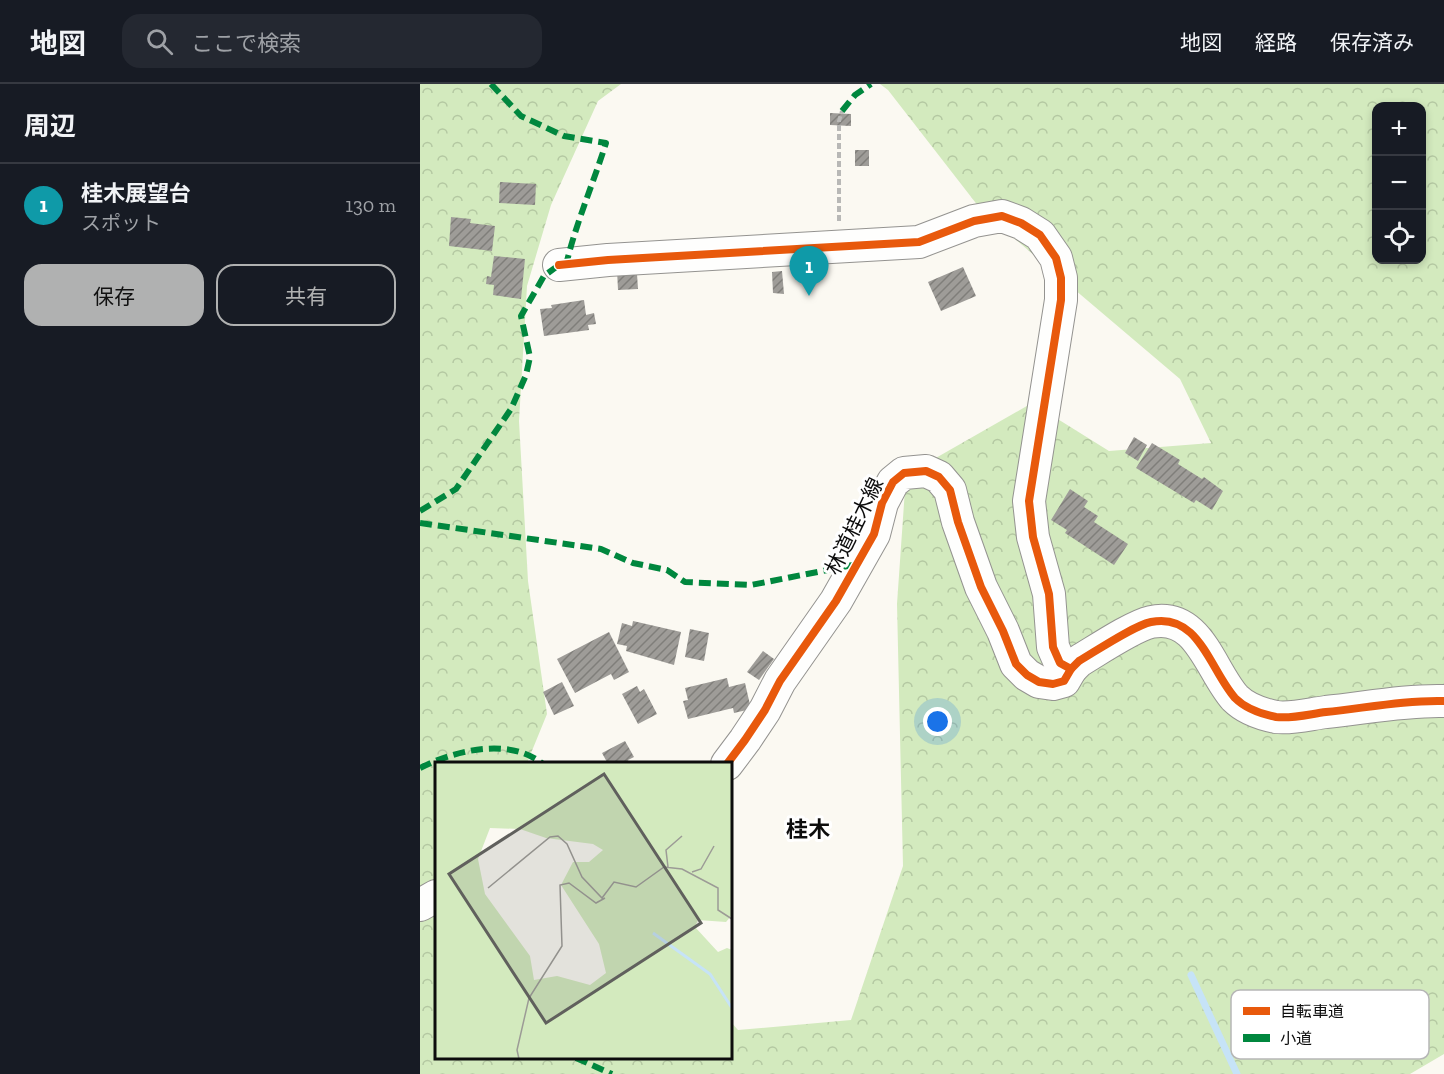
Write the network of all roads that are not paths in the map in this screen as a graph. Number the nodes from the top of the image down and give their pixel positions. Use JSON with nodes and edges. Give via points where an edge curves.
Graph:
{"nodes":[{"id":1,"x":559,"y":265,"type":"dead end"},
{"id":2,"x":1071,"y":669,"type":"junction"},
{"id":3,"x":1444,"y":701,"type":"edge"},
{"id":4,"x":728,"y":762,"type":"edge"},
{"id":5,"x":435,"y":897,"type":"edge"},
{"id":6,"x":420,"y":905,"type":"edge"}],
"edges":[{"from":1,"to":2,"type":"street","via":[[919,242],[974,221],[1002,216],[1040,235],[1056,258],[1061,300],[1029,501],[1033,537],[1049,594],[1053,647],[1060,663]]},
{"from":2,"to":3,"type":"street","name":"林道桂木線","via":[[1148,622],[1166,620],[1191,632],[1236,699],[1252,711],[1278,717]]},
{"from":2,"to":4,"type":"street","name":"林道桂木線","via":[[1064,681],[1053,684],[1027,675],[1016,664],[981,587],[950,490],[939,477],[926,471],[904,473],[893,482],[882,503],[874,534],[836,601]]},
{"from":5,"to":6,"type":"street"}]}
